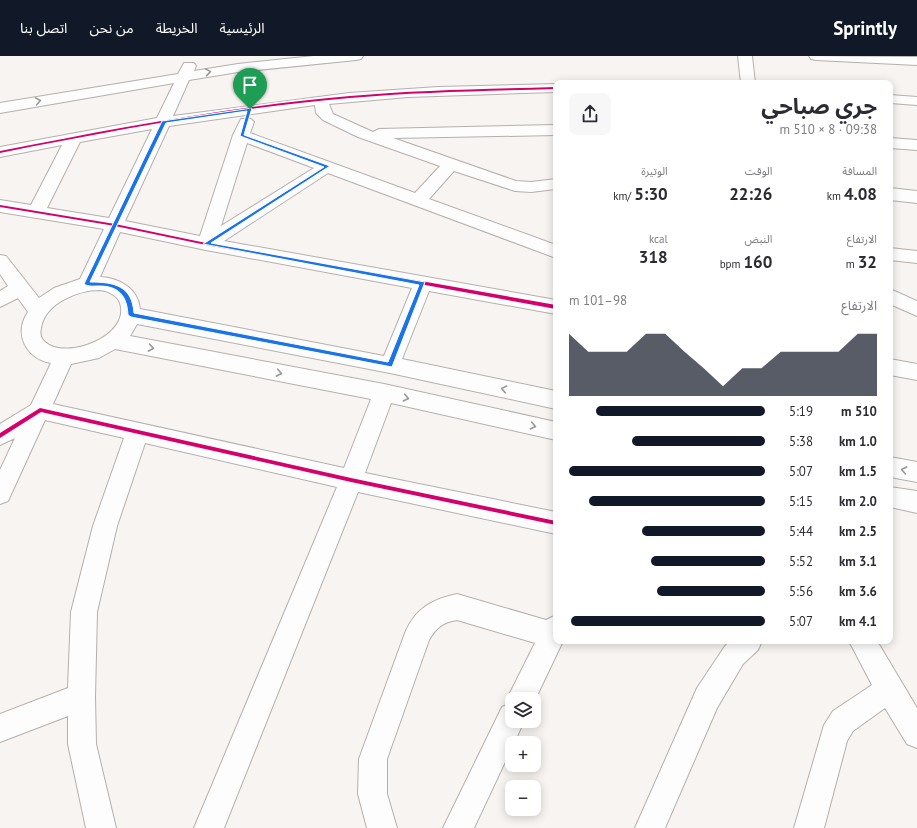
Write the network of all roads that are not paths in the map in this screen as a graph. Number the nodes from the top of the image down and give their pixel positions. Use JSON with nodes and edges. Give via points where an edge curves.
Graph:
{"nodes":[{"id":1,"x":244,"y":56,"type":"edge"},
{"id":2,"x":356,"y":56,"type":"edge"},
{"id":3,"x":745,"y":56,"type":"edge"},
{"id":4,"x":816,"y":56,"type":"edge"},
{"id":5,"x":337,"y":57,"type":"edge"},
{"id":6,"x":917,"y":62,"type":"edge"},
{"id":7,"x":187,"y":70,"type":"junction"},
{"id":8,"x":748,"y":80,"type":"edge"},
{"id":9,"x":553,"y":88,"type":"edge"},
{"id":10,"x":0,"y":95,"type":"edge"},
{"id":11,"x":322,"y":100,"type":"junction"},
{"id":12,"x":893,"y":100,"type":"edge"},
{"id":13,"x":916,"y":104,"type":"edge"},
{"id":14,"x":0,"y":108,"type":"edge"},
{"id":15,"x":250,"y":109,"type":"junction"},
{"id":16,"x":164,"y":122,"type":"junction"},
{"id":17,"x":553,"y":130,"type":"edge"},
{"id":18,"x":364,"y":134,"type":"junction"},
{"id":19,"x":241,"y":135,"type":"junction"},
{"id":20,"x":74,"y":137,"type":"junction"},
{"id":21,"x":893,"y":143,"type":"edge"},
{"id":22,"x":917,"y":145,"type":"edge"},
{"id":23,"x":0,"y":152,"type":"edge"},
{"id":24,"x":452,"y":164,"type":"junction"},
{"id":25,"x":328,"y":166,"type":"junction"},
{"id":26,"x":553,"y":184,"type":"edge"},
{"id":27,"x":893,"y":194,"type":"edge"},
{"id":28,"x":917,"y":197,"type":"edge"},
{"id":29,"x":418,"y":200,"type":"junction"},
{"id":30,"x":0,"y":206,"type":"edge"},
{"id":31,"x":36,"y":213,"type":"junction"},
{"id":32,"x":115,"y":225,"type":"junction"},
{"id":33,"x":206,"y":244,"type":"junction"},
{"id":34,"x":553,"y":251,"type":"edge"},
{"id":35,"x":893,"y":254,"type":"edge"},
{"id":36,"x":917,"y":257,"type":"edge"},
{"id":37,"x":0,"y":262,"type":"edge"},
{"id":38,"x":423,"y":283,"type":"junction"},
{"id":39,"x":87,"y":284,"type":"junction"},
{"id":40,"x":19,"y":288,"type":"junction"},
{"id":41,"x":893,"y":297,"type":"edge"},
{"id":42,"x":0,"y":300,"type":"edge"},
{"id":43,"x":553,"y":306,"type":"edge"},
{"id":44,"x":917,"y":309,"type":"edge"},
{"id":45,"x":37,"y":310,"type":"junction"},
{"id":46,"x":131,"y":315,"type":"junction"},
{"id":47,"x":113,"y":341,"type":"junction"},
{"id":48,"x":64,"y":357,"type":"junction"},
{"id":49,"x":390,"y":365,"type":"junction"},
{"id":50,"x":893,"y":368,"type":"edge"},
{"id":51,"x":917,"y":372,"type":"edge"},
{"id":52,"x":384,"y":393,"type":"junction"},
{"id":53,"x":553,"y":399,"type":"edge"},
{"id":54,"x":40,"y":410,"type":"junction"},
{"id":55,"x":553,"y":430,"type":"edge"},
{"id":56,"x":137,"y":433,"type":"junction"},
{"id":57,"x":0,"y":436,"type":"edge"},
{"id":58,"x":893,"y":468,"type":"edge"},
{"id":59,"x":917,"y":472,"type":"edge"},
{"id":60,"x":351,"y":480,"type":"junction"},
{"id":61,"x":0,"y":494,"type":"edge"},
{"id":62,"x":893,"y":498,"type":"edge"},
{"id":63,"x":917,"y":502,"type":"edge"},
{"id":64,"x":553,"y":522,"type":"edge"},
{"id":65,"x":553,"y":632,"type":"edge"},
{"id":66,"x":553,"y":634,"type":"edge"},
{"id":67,"x":746,"y":644,"type":"edge"},
{"id":68,"x":864,"y":644,"type":"edge"},
{"id":69,"x":888,"y":689,"type":"junction"},
{"id":70,"x":524,"y":692,"type":"edge"},
{"id":71,"x":80,"y":697,"type":"junction"},
{"id":72,"x":0,"y":728,"type":"edge"},
{"id":73,"x":507,"y":728,"type":"edge"},
{"id":74,"x":917,"y":734,"type":"edge"},
{"id":75,"x":101,"y":828,"type":"edge"},
{"id":76,"x":209,"y":828,"type":"edge"},
{"id":77,"x":382,"y":828,"type":"edge"},
{"id":78,"x":458,"y":828,"type":"edge"},
{"id":79,"x":650,"y":828,"type":"edge"},
{"id":80,"x":809,"y":828,"type":"edge"}],
"edges":[{"from":1,"to":7,"type":"street"},
{"from":2,"to":5,"type":"street"},
{"from":3,"to":8,"type":"street"},
{"from":4,"to":6,"type":"street"},
{"from":7,"to":5,"type":"street","one_way":true},
{"from":7,"to":10,"type":"street"},
{"from":14,"to":7,"type":"street","one_way":true},
{"from":7,"to":16,"type":"street"},
{"from":9,"to":11,"type":"street","via":[[429,92]]},
{"from":11,"to":15,"type":"street"},
{"from":11,"to":18,"type":"street","via":[[324,113],[328,117]]},
{"from":12,"to":13,"type":"street"},
{"from":15,"to":16,"type":"street"},
{"from":15,"to":19,"type":"street"},
{"from":16,"to":20,"type":"street"},
{"from":16,"to":32,"type":"street"},
{"from":17,"to":18,"type":"street"},
{"from":18,"to":24,"type":"street"},
{"from":19,"to":25,"type":"street"},
{"from":19,"to":33,"type":"street"},
{"from":20,"to":23,"type":"street"},
{"from":20,"to":31,"type":"street"},
{"from":21,"to":22,"type":"street"},
{"from":24,"to":26,"type":"street","via":[[522,187]]},
{"from":24,"to":29,"type":"street"},
{"from":25,"to":29,"type":"street"},
{"from":25,"to":33,"type":"street"},
{"from":27,"to":28,"type":"street"},
{"from":29,"to":34,"type":"street"},
{"from":30,"to":31,"type":"street"},
{"from":31,"to":32,"type":"street"},
{"from":32,"to":33,"type":"street"},
{"from":32,"to":39,"type":"street"},
{"from":33,"to":38,"type":"street"},
{"from":35,"to":36,"type":"street"},
{"from":37,"to":40,"type":"street"},
{"from":38,"to":43,"type":"street"},
{"from":38,"to":49,"type":"street"},
{"from":39,"to":45,"type":"street","via":[[59,293]]},
{"from":39,"to":46,"type":"street","via":[[106,284],[121,290],[130,301]]},
{"from":40,"to":42,"type":"street"},
{"from":40,"to":45,"type":"street"},
{"from":41,"to":44,"type":"street"},
{"from":45,"to":48,"type":"street","via":[[29,329],[34,345],[42,352]]},
{"from":46,"to":47,"type":"street","via":[[125,328]]},
{"from":46,"to":49,"type":"street"},
{"from":47,"to":48,"type":"street","via":[[92,352]]},
{"from":47,"to":52,"type":"street","one_way":true},
{"from":48,"to":54,"type":"street"},
{"from":53,"to":49,"type":"street","one_way":true},
{"from":50,"to":51,"type":"street"},
{"from":52,"to":55,"type":"street","one_way":true},
{"from":52,"to":60,"type":"street"},
{"from":54,"to":56,"type":"street"},
{"from":54,"to":57,"type":"street"},
{"from":54,"to":61,"type":"street"},
{"from":56,"to":60,"type":"street"},
{"from":56,"to":71,"type":"street","via":[[105,526],[84,612]]},
{"from":59,"to":58,"type":"street","one_way":true},
{"from":60,"to":64,"type":"street"},
{"from":60,"to":76,"type":"street"},
{"from":62,"to":63,"type":"street"},
{"from":65,"to":77,"type":"street","via":[[457,607],[440,610],[427,619],[418,633],[373,759],[371,791]]},
{"from":66,"to":70,"type":"street"},
{"from":67,"to":79,"type":"street","via":[[734,655],[707,698]]},
{"from":68,"to":69,"type":"street"},
{"from":69,"to":74,"type":"street"},
{"from":69,"to":80,"type":"street","via":[[847,718],[834,736]]},
{"from":71,"to":72,"type":"street"},
{"from":71,"to":75,"type":"street","via":[[82,744]]},
{"from":73,"to":78,"type":"street"}]}
